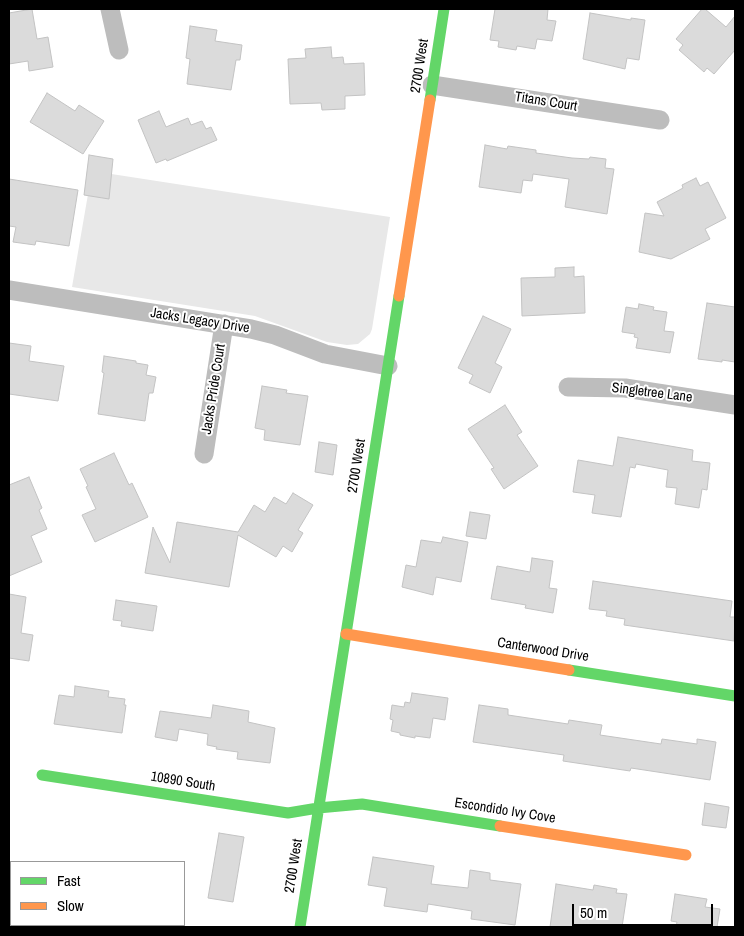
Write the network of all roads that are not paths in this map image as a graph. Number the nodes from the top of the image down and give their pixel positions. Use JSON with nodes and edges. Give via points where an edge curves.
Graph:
{"nodes":[{"id":1,"x":110,"y":9,"type":"edge"},
{"id":2,"x":444,"y":9,"type":"edge"},
{"id":3,"x":119,"y":50,"type":"dead end"},
{"id":4,"x":432,"y":85,"type":"junction"},
{"id":5,"x":660,"y":120,"type":"dead end"},
{"id":6,"x":9,"y":290,"type":"edge"},
{"id":7,"x":224,"y":324,"type":"junction"},
{"id":8,"x":388,"y":366,"type":"junction"},
{"id":9,"x":568,"y":386,"type":"dead end"},
{"id":10,"x":735,"y":405,"type":"edge"},
{"id":11,"x":204,"y":454,"type":"dead end"},
{"id":12,"x":346,"y":634,"type":"junction"},
{"id":13,"x":735,"y":696,"type":"edge"},
{"id":14,"x":42,"y":775,"type":"dead end"},
{"id":15,"x":318,"y":808,"type":"junction"},
{"id":16,"x":686,"y":855,"type":"dead end"},
{"id":17,"x":300,"y":927,"type":"edge"}],
"edges":[{"from":1,"to":3,"type":"street"},
{"from":2,"to":4,"type":"street","name":"2700 West"},
{"from":4,"to":5,"type":"street","name":"Titans Court"},
{"from":4,"to":8,"type":"street","name":"2700 West"},
{"from":6,"to":7,"type":"street","name":"Jacks Legacy Drive"},
{"from":7,"to":8,"type":"street","name":"Jacks Legacy Drive","via":[[275,335],[325,354]]},
{"from":7,"to":11,"type":"street","name":"Jacks Pride Court"},
{"from":8,"to":12,"type":"street","name":"2700 West"},
{"from":9,"to":10,"type":"street","name":"Singletree Lane","via":[[625,388]]},
{"from":12,"to":13,"type":"street","name":"Canterwood Drive"},
{"from":12,"to":15,"type":"street","name":"2700 West"},
{"from":14,"to":15,"type":"street","name":"10890 South","via":[[288,813]]},
{"from":15,"to":16,"type":"street","name":"Escondido Ivy Cove","via":[[362,804]]},
{"from":15,"to":17,"type":"street","name":"2700 West"}]}
